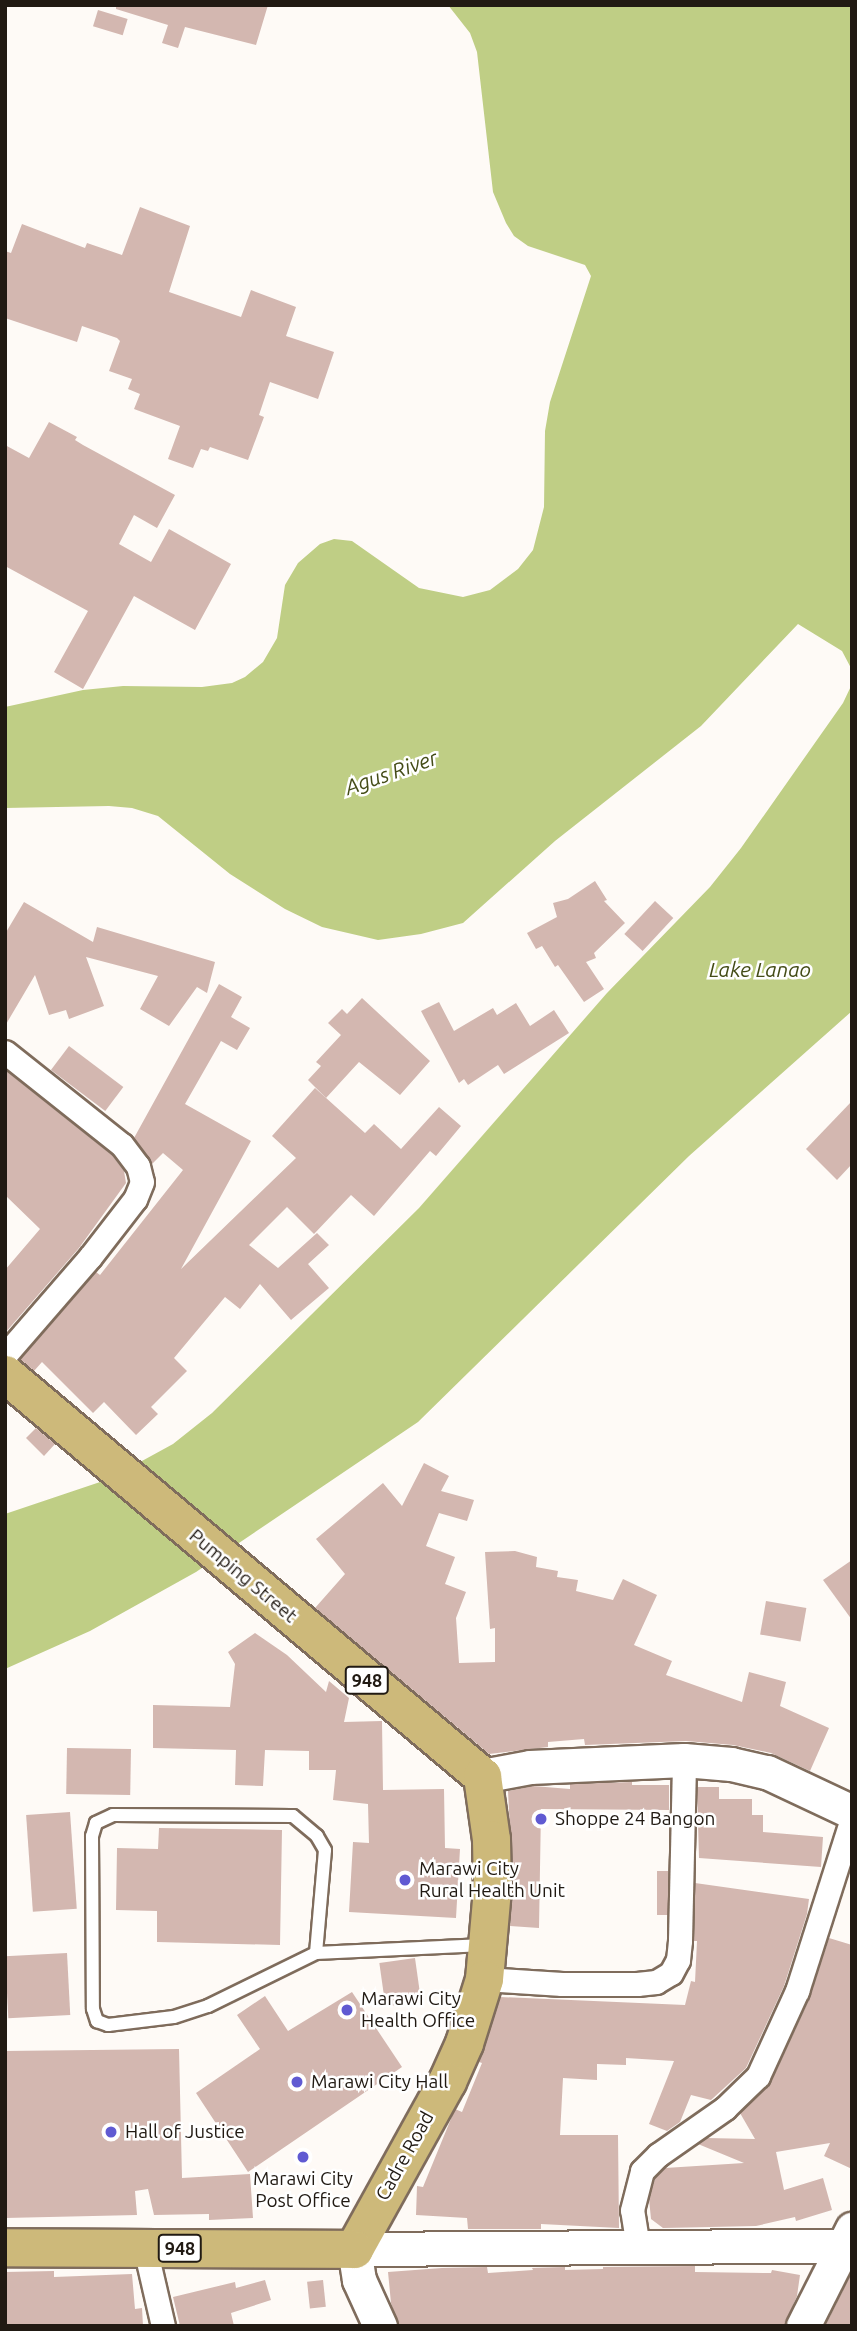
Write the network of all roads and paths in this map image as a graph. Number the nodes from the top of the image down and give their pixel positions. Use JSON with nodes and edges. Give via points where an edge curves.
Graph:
{"nodes":[{"id":1,"x":5,"y":1052,"type":"edge"},
{"id":2,"x":5,"y":1355,"type":"edge"},
{"id":3,"x":5,"y":1374,"type":"edge"},
{"id":4,"x":684,"y":1760,"type":"junction"},
{"id":5,"x":482,"y":1776,"type":"junction"},
{"id":6,"x":852,"y":1812,"type":"edge"},
{"id":7,"x":852,"y":1819,"type":"edge"},
{"id":8,"x":316,"y":1954,"type":"junction"},
{"id":9,"x":485,"y":1962,"type":"junction"},
{"id":10,"x":847,"y":2237,"type":"edge"},
{"id":11,"x":5,"y":2247,"type":"edge"},
{"id":12,"x":638,"y":2247,"type":"junction"},
{"id":13,"x":145,"y":2248,"type":"junction"},
{"id":14,"x":354,"y":2249,"type":"junction"},
{"id":15,"x":163,"y":2326,"type":"edge"},
{"id":16,"x":380,"y":2326,"type":"edge"},
{"id":17,"x":803,"y":2326,"type":"edge"}],
"edges":[{"from":1,"to":2,"type":"street","via":[[122,1145],[138,1166],[142,1182],[135,1199],[90,1258]]},
{"from":3,"to":5,"type":"main road","name":"Pumping Street","number":"948"},
{"from":4,"to":5,"type":"main road","via":[[530,1768]]},
{"from":4,"to":6,"type":"main road","via":[[767,1772]]},
{"from":4,"to":9,"type":"street","via":[[680,1940],[671,1973],[656,1982],[637,1984],[562,1984]]},
{"from":5,"to":9,"type":"main road","name":"Cadre Road","via":[[492,1889]]},
{"from":7,"to":12,"type":"street","via":[[797,1991],[762,2067],[749,2087],[725,2108],[642,2171],[632,2210]]},
{"from":8,"to":8,"type":"lane","via":[[325,1850],[317,1836],[293,1816],[113,1815],[96,1823],[92,1836],[92,1982],[97,2021],[108,2025],[174,2017],[208,2006]]},
{"from":8,"to":9,"type":"lane"},
{"from":9,"to":14,"type":"main road","name":"Cadre Road","via":[[464,2043],[447,2081]]},
{"from":10,"to":12,"type":"main road","number":"948"},
{"from":10,"to":17,"type":"main road"},
{"from":11,"to":13,"type":"main road","number":"948"},
{"from":12,"to":14,"type":"main road","number":"948"},
{"from":13,"to":14,"type":"main road","number":"948"},
{"from":13,"to":15,"type":"street"},
{"from":14,"to":16,"type":"main road","via":[[359,2280]]}]}
